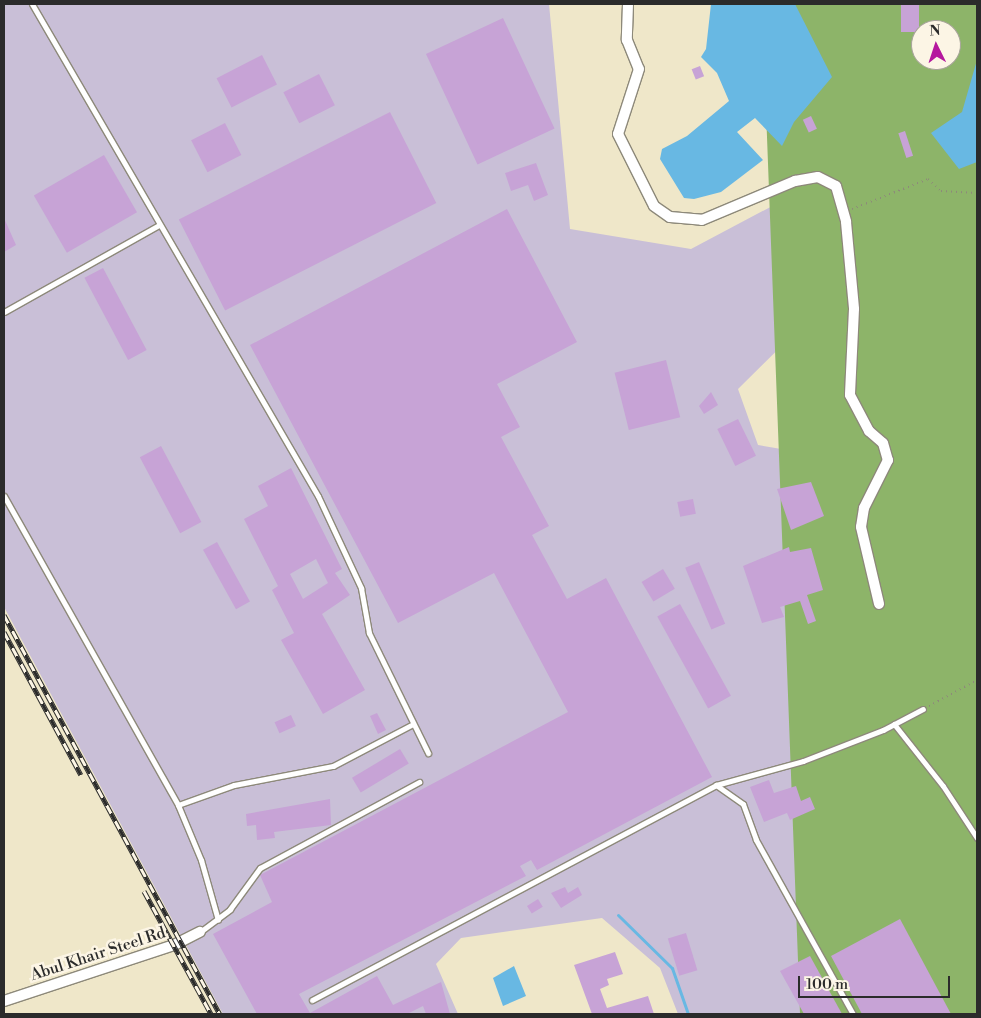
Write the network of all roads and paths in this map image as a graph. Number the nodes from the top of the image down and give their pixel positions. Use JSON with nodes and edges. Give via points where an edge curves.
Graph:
{"nodes":[{"id":1,"x":32,"y":4,"type":"edge"},
{"id":2,"x":628,"y":4,"type":"edge"},
{"id":3,"x":977,"y":193,"type":"edge"},
{"id":4,"x":843,"y":213,"type":"junction"},
{"id":5,"x":159,"y":225,"type":"junction"},
{"id":6,"x":4,"y":312,"type":"edge"},
{"id":7,"x":4,"y":496,"type":"edge"},
{"id":8,"x":879,"y":604,"type":"dead end"},
{"id":9,"x":977,"y":680,"type":"edge"},
{"id":10,"x":923,"y":709,"type":"joint"},
{"id":11,"x":894,"y":724,"type":"junction"},
{"id":12,"x":411,"y":726,"type":"junction"},
{"id":13,"x":428,"y":753,"type":"dead end"},
{"id":14,"x":419,"y":782,"type":"dead end"},
{"id":15,"x":716,"y":785,"type":"junction"},
{"id":16,"x":178,"y":805,"type":"junction"},
{"id":17,"x":977,"y":838,"type":"edge"},
{"id":18,"x":218,"y":920,"type":"junction"},
{"id":19,"x":200,"y":932,"type":"joint"},
{"id":20,"x":312,"y":1000,"type":"dead end"},
{"id":21,"x":4,"y":1001,"type":"edge"},
{"id":22,"x":853,"y":1014,"type":"edge"}],
"edges":[{"from":1,"to":5,"type":"lane"},
{"from":2,"to":4,"type":"street","via":[[626,40],[639,69],[618,134],[654,206],[670,217],[702,220],[755,195],[818,177],[836,186]]},
{"from":3,"to":4,"type":"path","via":[[941,191],[928,179]]},
{"from":4,"to":8,"type":"street","via":[[854,309],[850,395],[869,431],[883,443],[888,460],[864,508],[861,527]]},
{"from":5,"to":6,"type":"lane"},
{"from":5,"to":12,"type":"lane","via":[[318,496],[361,588],[369,633]]},
{"from":7,"to":16,"type":"lane"},
{"from":9,"to":10,"type":"path"},
{"from":10,"to":11,"type":"lane"},
{"from":11,"to":15,"type":"lane","via":[[802,761]]},
{"from":11,"to":17,"type":"lane","via":[[943,786]]},
{"from":12,"to":13,"type":"lane"},
{"from":12,"to":16,"type":"lane","via":[[333,766],[234,785]]},
{"from":14,"to":18,"type":"lane","via":[[260,868]]},
{"from":15,"to":20,"type":"lane"},
{"from":15,"to":22,"type":"lane","via":[[743,804],[756,840]]},
{"from":16,"to":18,"type":"lane","via":[[201,860]]},
{"from":18,"to":19,"type":"lane"},
{"from":19,"to":21,"type":"street","name":"Abul Khair Steel Rd","via":[[174,945]]}]}
